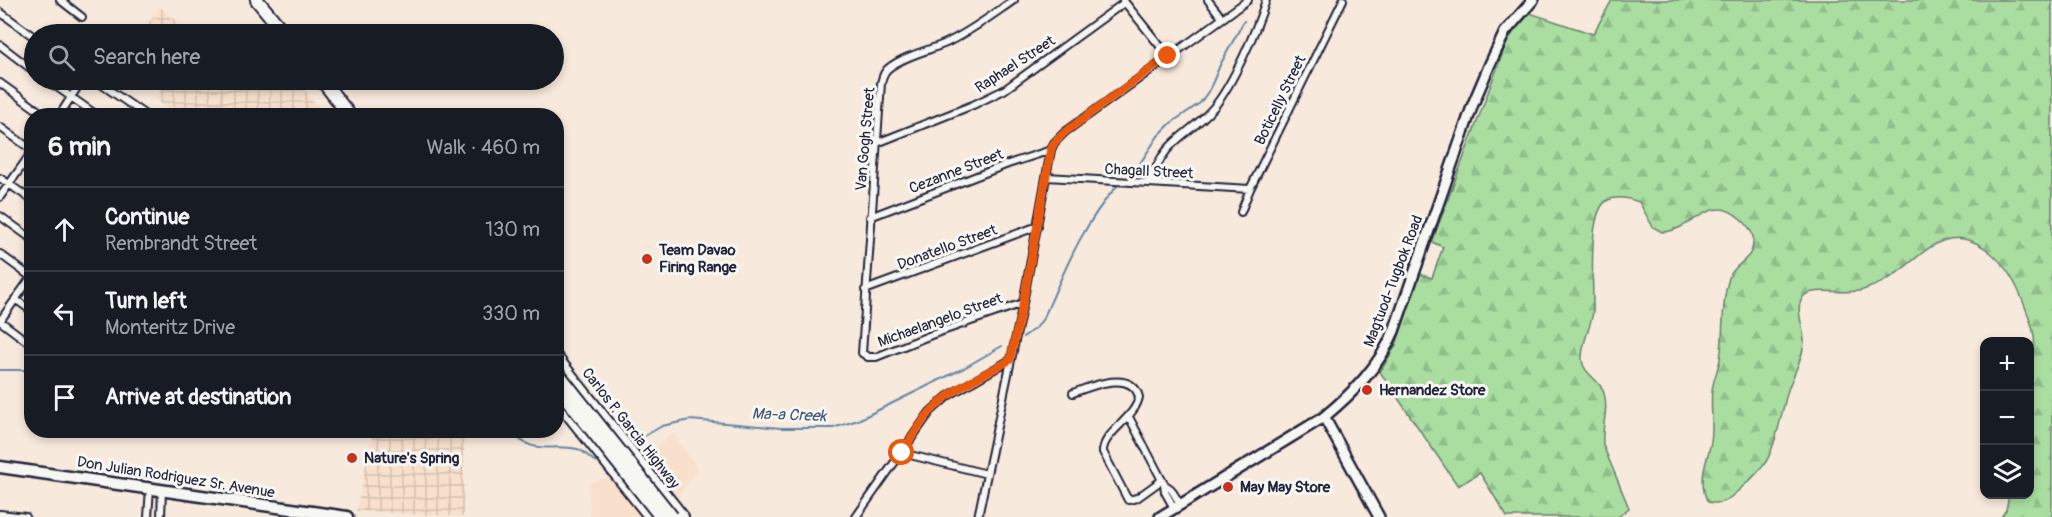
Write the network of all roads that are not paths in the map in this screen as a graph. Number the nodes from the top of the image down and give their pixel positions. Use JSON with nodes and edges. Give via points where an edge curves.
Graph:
{"nodes":[{"id":1,"x":60,"y":0,"type":"edge"},
{"id":2,"x":258,"y":0,"type":"edge"},
{"id":3,"x":1014,"y":0,"type":"edge"},
{"id":4,"x":1208,"y":0,"type":"edge"},
{"id":5,"x":1248,"y":0,"type":"edge"},
{"id":6,"x":1266,"y":0,"type":"edge"},
{"id":7,"x":1343,"y":0,"type":"edge"},
{"id":8,"x":1533,"y":0,"type":"edge"},
{"id":9,"x":1124,"y":1,"type":"edge"},
{"id":10,"x":0,"y":12,"type":"edge"},
{"id":11,"x":82,"y":17,"type":"dead end"},
{"id":12,"x":1222,"y":18,"type":"junction"},
{"id":13,"x":277,"y":24,"type":"edge"},
{"id":14,"x":24,"y":30,"type":"edge"},
{"id":15,"x":0,"y":45,"type":"edge"},
{"id":16,"x":1168,"y":56,"type":"junction"},
{"id":17,"x":24,"y":63,"type":"edge"},
{"id":18,"x":0,"y":83,"type":"edge"},
{"id":19,"x":61,"y":90,"type":"edge"},
{"id":20,"x":76,"y":90,"type":"edge"},
{"id":21,"x":109,"y":90,"type":"edge"},
{"id":22,"x":329,"y":90,"type":"edge"},
{"id":23,"x":71,"y":97,"type":"junction"},
{"id":24,"x":35,"y":108,"type":"edge"},
{"id":25,"x":64,"y":108,"type":"edge"},
{"id":26,"x":87,"y":108,"type":"edge"},
{"id":27,"x":135,"y":108,"type":"edge"},
{"id":28,"x":344,"y":108,"type":"edge"},
{"id":29,"x":0,"y":128,"type":"edge"},
{"id":30,"x":877,"y":143,"type":"junction"},
{"id":31,"x":24,"y":145,"type":"edge"},
{"id":32,"x":1051,"y":150,"type":"junction"},
{"id":33,"x":24,"y":162,"type":"edge"},
{"id":34,"x":1047,"y":177,"type":"junction"},
{"id":35,"x":0,"y":178,"type":"edge"},
{"id":36,"x":1150,"y":183,"type":"junction"},
{"id":37,"x":9,"y":184,"type":"junction"},
{"id":38,"x":1250,"y":189,"type":"junction"},
{"id":39,"x":24,"y":194,"type":"edge"},
{"id":40,"x":0,"y":197,"type":"edge"},
{"id":41,"x":1241,"y":212,"type":"dead end"},
{"id":42,"x":0,"y":216,"type":"edge"},
{"id":43,"x":870,"y":217,"type":"junction"},
{"id":44,"x":1038,"y":226,"type":"junction"},
{"id":45,"x":24,"y":233,"type":"edge"},
{"id":46,"x":0,"y":254,"type":"edge"},
{"id":47,"x":24,"y":271,"type":"edge"},
{"id":48,"x":24,"y":286,"type":"edge"},
{"id":49,"x":865,"y":290,"type":"junction"},
{"id":50,"x":15,"y":299,"type":"junction"},
{"id":51,"x":1023,"y":303,"type":"junction"},
{"id":52,"x":24,"y":305,"type":"edge"},
{"id":53,"x":0,"y":320,"type":"edge"},
{"id":54,"x":24,"y":339,"type":"edge"},
{"id":55,"x":865,"y":356,"type":"joint"},
{"id":56,"x":1010,"y":360,"type":"junction"},
{"id":57,"x":564,"y":373,"type":"edge"},
{"id":58,"x":564,"y":375,"type":"edge"},
{"id":59,"x":1073,"y":393,"type":"dead end"},
{"id":60,"x":564,"y":395,"type":"edge"},
{"id":61,"x":591,"y":402,"type":"junction"},
{"id":62,"x":564,"y":408,"type":"edge"},
{"id":63,"x":572,"y":417,"type":"junction"},
{"id":64,"x":1129,"y":417,"type":"junction"},
{"id":65,"x":1323,"y":417,"type":"junction"},
{"id":66,"x":618,"y":436,"type":"junction"},
{"id":67,"x":599,"y":452,"type":"junction"},
{"id":68,"x":902,"y":453,"type":"junction"},
{"id":69,"x":0,"y":467,"type":"edge"},
{"id":70,"x":643,"y":467,"type":"junction"},
{"id":71,"x":987,"y":474,"type":"junction"},
{"id":72,"x":624,"y":482,"type":"junction"},
{"id":73,"x":1163,"y":482,"type":"junction"},
{"id":74,"x":150,"y":488,"type":"junction"},
{"id":75,"x":162,"y":490,"type":"junction"},
{"id":76,"x":666,"y":496,"type":"junction"},
{"id":77,"x":1177,"y":506,"type":"junction"},
{"id":78,"x":0,"y":514,"type":"edge"},
{"id":79,"x":649,"y":514,"type":"edge"},
{"id":80,"x":26,"y":517,"type":"edge"},
{"id":81,"x":148,"y":517,"type":"edge"},
{"id":82,"x":161,"y":517,"type":"edge"},
{"id":83,"x":347,"y":517,"type":"edge"},
{"id":84,"x":661,"y":517,"type":"edge"},
{"id":85,"x":672,"y":517,"type":"edge"},
{"id":86,"x":682,"y":517,"type":"edge"},
{"id":87,"x":856,"y":517,"type":"edge"},
{"id":88,"x":978,"y":517,"type":"edge"},
{"id":89,"x":1160,"y":517,"type":"edge"},
{"id":90,"x":1379,"y":517,"type":"edge"}],
"edges":[{"from":1,"to":11,"type":"street"},
{"from":2,"to":13,"type":"highway"},
{"from":3,"to":30,"type":"street","name":"Van Gogh Street","via":[[947,43],[887,69],[880,83]]},
{"from":4,"to":12,"type":"street"},
{"from":5,"to":12,"type":"street"},
{"from":6,"to":36,"type":"street","via":[[1220,99],[1170,144]]},
{"from":7,"to":38,"type":"street","name":"Boticelly Street"},
{"from":8,"to":65,"type":"main road","name":"Magtuod-Tugbok Road","via":[[1505,32],[1473,104],[1386,348],[1367,376]]},
{"from":9,"to":16,"type":"street"},
{"from":9,"to":30,"type":"street","name":"Raphael Street","via":[[1004,90]]},
{"from":10,"to":14,"type":"street"},
{"from":12,"to":16,"type":"street"},
{"from":15,"to":17,"type":"street"},
{"from":16,"to":32,"type":"street","via":[[1065,132]]},
{"from":18,"to":24,"type":"street"},
{"from":19,"to":23,"type":"street"},
{"from":20,"to":23,"type":"street"},
{"from":21,"to":27,"type":"street"},
{"from":22,"to":28,"type":"highway"},
{"from":23,"to":25,"type":"street"},
{"from":23,"to":26,"type":"street"},
{"from":29,"to":31,"type":"street"},
{"from":30,"to":43,"type":"street","name":"Van Gogh Street"},
{"from":32,"to":34,"type":"street"},
{"from":32,"to":43,"type":"street","name":"Cezanne Street"},
{"from":33,"to":37,"type":"street"},
{"from":34,"to":36,"type":"street","name":"Chagall Street"},
{"from":34,"to":44,"type":"street"},
{"from":35,"to":37,"type":"street"},
{"from":36,"to":38,"type":"street","name":"Chagall Street"},
{"from":37,"to":39,"type":"street"},
{"from":37,"to":40,"type":"street"},
{"from":38,"to":41,"type":"street","name":"Boticelly Street"},
{"from":42,"to":45,"type":"street"},
{"from":43,"to":49,"type":"street","name":"Van Gogh Street"},
{"from":44,"to":49,"type":"street","name":"Donatello Street"},
{"from":44,"to":51,"type":"street"},
{"from":46,"to":47,"type":"street"},
{"from":48,"to":50,"type":"street"},
{"from":49,"to":55,"type":"street","name":"Van Gogh Street","via":[[861,349]]},
{"from":50,"to":52,"type":"street"},
{"from":50,"to":53,"type":"street"},
{"from":51,"to":55,"type":"street","name":"Michaelangelo Street","via":[[876,357]]},
{"from":51,"to":56,"type":"street"},
{"from":53,"to":54,"type":"street"},
{"from":56,"to":68,"type":"street","via":[[938,404]]},
{"from":56,"to":71,"type":"street"},
{"from":57,"to":61,"type":"highway","name":"Carlos P. Garcia Highway"},
{"from":58,"to":85,"type":"highway","name":"Carlos P. Garcia Highway","bridge":true},
{"from":59,"to":64,"type":"street","via":[[1107,382],[1131,385],[1139,397]]},
{"from":60,"to":84,"type":"highway","name":"Carlos P. Garcia Highway","bridge":true},
{"from":61,"to":63,"type":"highway"},
{"from":61,"to":66,"type":"highway","name":"Carlos P. Garcia Highway"},
{"from":62,"to":63,"type":"highway"},
{"from":63,"to":67,"type":"highway"},
{"from":64,"to":73,"type":"street"},
{"from":64,"to":73,"type":"street","via":[[1102,448],[1126,498],[1135,499]]},
{"from":65,"to":77,"type":"main road","name":"Magtuod-Tugbok Road"},
{"from":65,"to":90,"type":"main road"},
{"from":66,"to":67,"type":"highway"},
{"from":66,"to":70,"type":"highway","name":"Carlos P. Garcia Highway"},
{"from":67,"to":72,"type":"highway"},
{"from":68,"to":71,"type":"street"},
{"from":68,"to":87,"type":"street"},
{"from":69,"to":74,"type":"main road","name":"Don Julian Rodriguez Sr. Avenue"},
{"from":70,"to":72,"type":"highway"},
{"from":70,"to":76,"type":"highway","name":"Carlos P. Garcia Highway"},
{"from":71,"to":88,"type":"street"},
{"from":72,"to":79,"type":"highway"},
{"from":73,"to":77,"type":"street","via":[[1165,492]]},
{"from":74,"to":75,"type":"main road","name":"Don Julian Rodriguez Sr. Avenue"},
{"from":74,"to":81,"type":"street"},
{"from":75,"to":82,"type":"street"},
{"from":75,"to":83,"type":"main road","name":"Don Julian Rodriguez Sr. Avenue"},
{"from":76,"to":79,"type":"highway"},
{"from":76,"to":86,"type":"highway","name":"Carlos P. Garcia Highway"},
{"from":77,"to":89,"type":"main road","name":"Magtuod-Tugbok Road"},
{"from":78,"to":80,"type":"street"}]}
